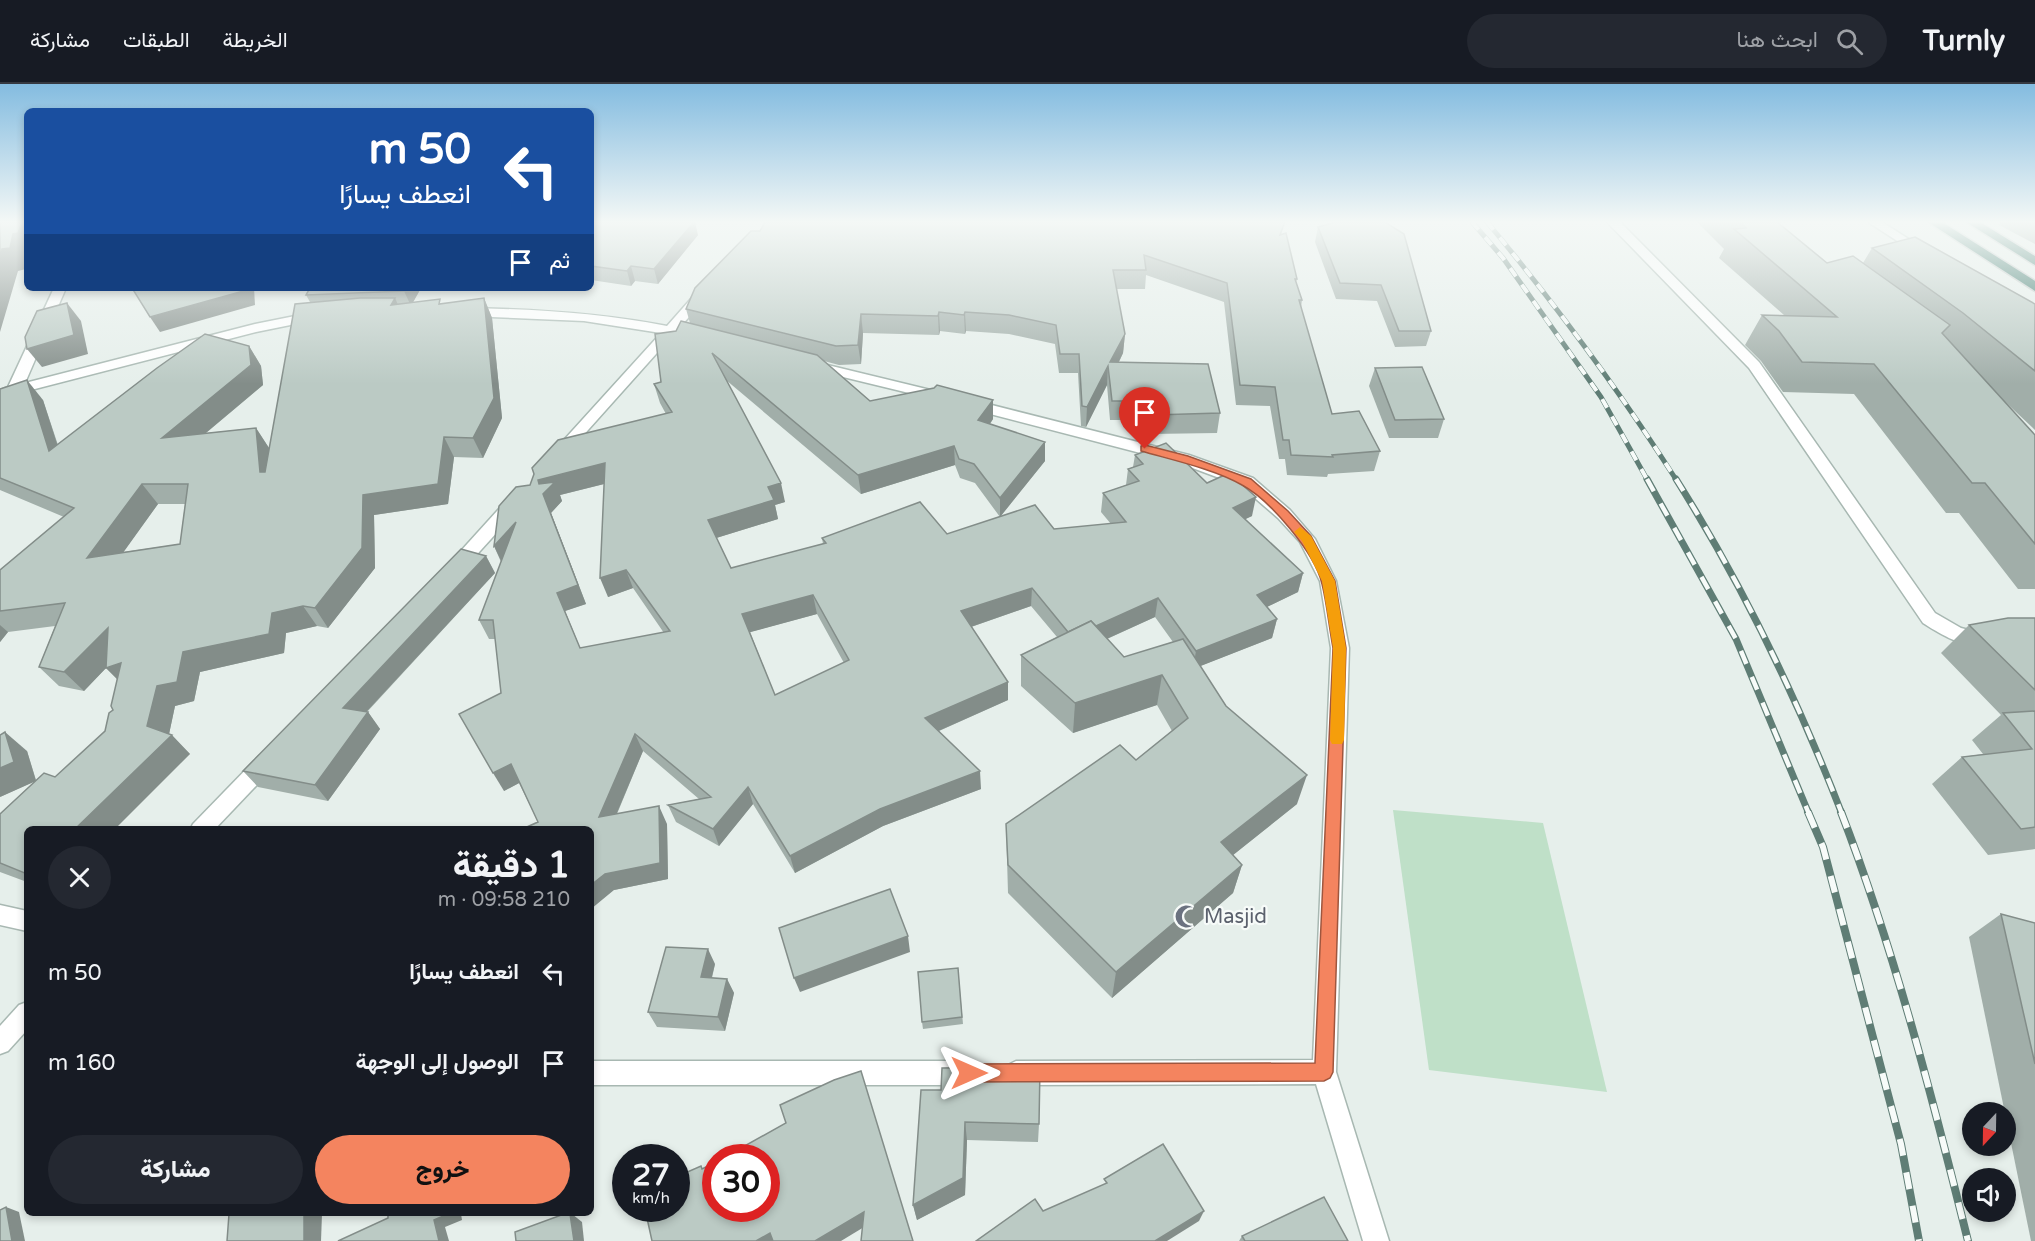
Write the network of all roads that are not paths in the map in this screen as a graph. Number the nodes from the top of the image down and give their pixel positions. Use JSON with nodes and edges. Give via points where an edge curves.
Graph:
{"nodes":[{"id":1,"x":1666,"y":276,"type":"edge"},
{"id":2,"x":2018,"y":276,"type":"edge"},
{"id":3,"x":715,"y":281,"type":"edge"},
{"id":4,"x":2035,"y":287,"type":"edge"},
{"id":5,"x":58,"y":291,"type":"edge"},
{"id":6,"x":447,"y":312,"type":"edge"},
{"id":7,"x":335,"y":314,"type":"edge"},
{"id":8,"x":669,"y":329,"type":"junction"},
{"id":9,"x":721,"y":342,"type":"edge"},
{"id":10,"x":790,"y":359,"type":"edge"},
{"id":11,"x":7,"y":393,"type":"edge"},
{"id":12,"x":550,"y":463,"type":"edge"},
{"id":13,"x":526,"y":490,"type":"edge"},
{"id":14,"x":446,"y":578,"type":"edge"},
{"id":15,"x":1994,"y":641,"type":"edge"},
{"id":16,"x":274,"y":754,"type":"edge"},
{"id":17,"x":204,"y":826,"type":"edge"},
{"id":18,"x":0,"y":915,"type":"edge"},
{"id":19,"x":24,"y":920,"type":"edge"},
{"id":20,"x":24,"y":1016,"type":"edge"},
{"id":21,"x":0,"y":1043,"type":"edge"},
{"id":22,"x":1324,"y":1072,"type":"junction"},
{"id":23,"x":594,"y":1073,"type":"edge"},
{"id":24,"x":1376,"y":1241,"type":"edge"}],
"edges":[{"from":1,"to":15,"type":"street","via":[[1754,365],[1929,618],[1971,639]]},
{"from":2,"to":4,"type":"highway"},
{"from":3,"to":8,"type":"street"},
{"from":5,"to":11,"type":"street"},
{"from":6,"to":8,"type":"street","via":[[519,312]]},
{"from":7,"to":11,"type":"street","via":[[255,328]]},
{"from":8,"to":9,"type":"street"},
{"from":8,"to":12,"type":"street"},
{"from":10,"to":22,"type":"street","via":[[1184,459],[1247,482],[1307,539],[1328,581],[1340,648]]},
{"from":13,"to":14,"type":"street"},
{"from":16,"to":17,"type":"street"},
{"from":18,"to":19,"type":"street"},
{"from":20,"to":21,"type":"street"},
{"from":22,"to":23,"type":"street"},
{"from":22,"to":24,"type":"street"}]}
